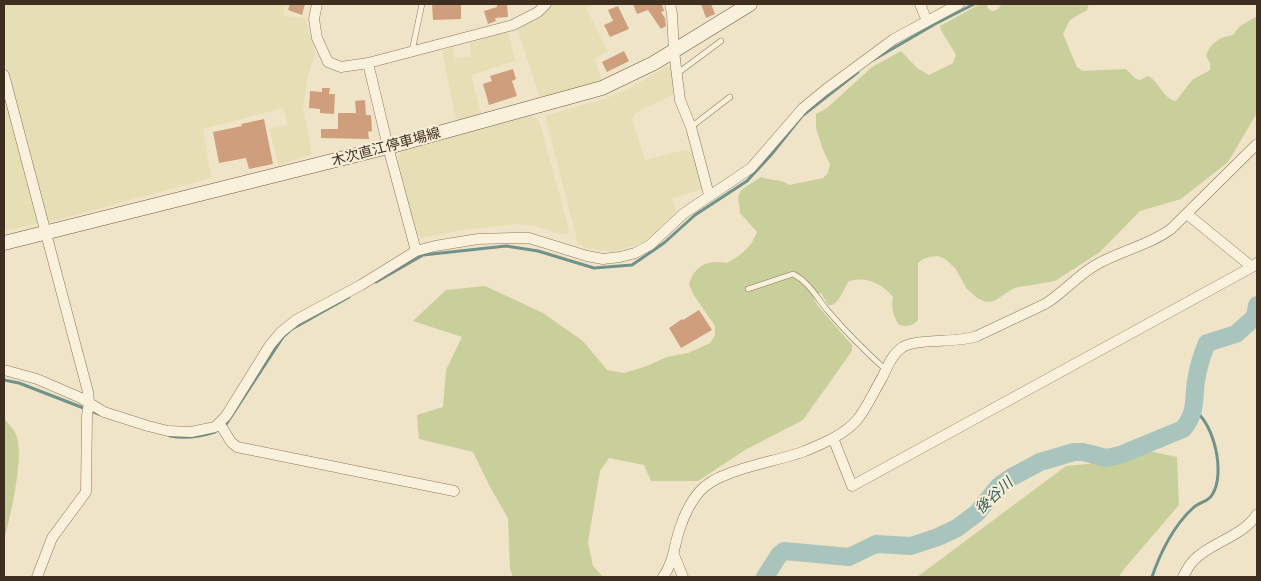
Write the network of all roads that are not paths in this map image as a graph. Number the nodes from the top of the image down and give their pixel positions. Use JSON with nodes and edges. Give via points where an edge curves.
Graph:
{"nodes":[{"id":1,"x":317,"y":4,"type":"edge"},
{"id":2,"x":422,"y":4,"type":"edge"},
{"id":3,"x":546,"y":4,"type":"edge"},
{"id":4,"x":670,"y":4,"type":"edge"},
{"id":5,"x":750,"y":4,"type":"edge"},
{"id":6,"x":920,"y":4,"type":"edge"},
{"id":7,"x":959,"y":4,"type":"edge"},
{"id":8,"x":927,"y":21,"type":"junction"},
{"id":9,"x":721,"y":40,"type":"dead end"},
{"id":10,"x":412,"y":51,"type":"junction"},
{"id":11,"x":674,"y":51,"type":"junction"},
{"id":12,"x":368,"y":63,"type":"junction"},
{"id":13,"x":677,"y":74,"type":"junction"},
{"id":14,"x":4,"y":75,"type":"edge"},
{"id":15,"x":730,"y":97,"type":"dead end"},
{"id":16,"x":691,"y":126,"type":"junction"},
{"id":17,"x":1257,"y":144,"type":"edge"},
{"id":18,"x":388,"y":147,"type":"junction"},
{"id":19,"x":709,"y":195,"type":"junction"},
{"id":20,"x":1187,"y":214,"type":"junction"},
{"id":21,"x":45,"y":233,"type":"junction"},
{"id":22,"x":4,"y":243,"type":"edge"},
{"id":23,"x":416,"y":250,"type":"junction"},
{"id":24,"x":1255,"y":265,"type":"edge"},
{"id":25,"x":748,"y":289,"type":"dead end"},
{"id":26,"x":4,"y":370,"type":"edge"},
{"id":27,"x":886,"y":370,"type":"junction"},
{"id":28,"x":89,"y":402,"type":"junction"},
{"id":29,"x":220,"y":424,"type":"junction"},
{"id":30,"x":833,"y":438,"type":"junction"},
{"id":31,"x":454,"y":492,"type":"dead end"},
{"id":32,"x":1257,"y":514,"type":"edge"},
{"id":33,"x":674,"y":555,"type":"junction"},
{"id":34,"x":37,"y":577,"type":"edge"},
{"id":35,"x":663,"y":577,"type":"edge"},
{"id":36,"x":683,"y":577,"type":"edge"},
{"id":37,"x":1183,"y":577,"type":"edge"}],
"edges":[{"from":1,"to":12,"type":"street","via":[[314,19],[317,38],[328,62],[341,67]]},
{"from":2,"to":10,"type":"lane"},
{"from":3,"to":10,"type":"street","via":[[513,25]]},
{"from":4,"to":11,"type":"street"},
{"from":5,"to":11,"type":"main road","name":"木次直江停車場線"},
{"from":6,"to":8,"type":"street"},
{"from":7,"to":8,"type":"street"},
{"from":8,"to":19,"type":"street","via":[[894,39],[825,90],[803,108],[751,168]]},
{"from":9,"to":13,"type":"lane"},
{"from":10,"to":12,"type":"street"},
{"from":11,"to":13,"type":"street"},
{"from":11,"to":18,"type":"main road","name":"木次直江停車場線","via":[[602,88]]},
{"from":12,"to":18,"type":"street"},
{"from":13,"to":16,"type":"street","via":[[680,100]]},
{"from":14,"to":21,"type":"street"},
{"from":15,"to":16,"type":"lane"},
{"from":16,"to":19,"type":"street"},
{"from":17,"to":20,"type":"street"},
{"from":18,"to":21,"type":"main road","name":"木次直江停車場線"},
{"from":18,"to":23,"type":"street"},
{"from":19,"to":23,"type":"street","via":[[650,245],[620,257],[587,256],[529,238],[478,239]]},
{"from":20,"to":24,"type":"street"},
{"from":20,"to":27,"type":"street","via":[[1159,238],[1083,273],[1045,304],[969,339],[905,346],[894,355]]},
{"from":21,"to":22,"type":"main road","name":"木次直江停車場線"},
{"from":21,"to":28,"type":"street"},
{"from":23,"to":29,"type":"street","via":[[281,332]]},
{"from":24,"to":30,"type":"street","via":[[852,486]]},
{"from":25,"to":27,"type":"lane","via":[[793,274],[802,279],[862,349]]},
{"from":26,"to":28,"type":"street","via":[[36,379]]},
{"from":27,"to":30,"type":"street","via":[[857,420]]},
{"from":28,"to":29,"type":"street","via":[[104,412],[168,430],[192,432]]},
{"from":28,"to":34,"type":"street","via":[[86,416],[86,492],[52,538]]},
{"from":29,"to":31,"type":"street","via":[[237,447]]},
{"from":30,"to":33,"type":"street","via":[[708,484],[695,497],[686,514]]},
{"from":32,"to":37,"type":"street","via":[[1230,538],[1195,558]]},
{"from":33,"to":35,"type":"street"},
{"from":33,"to":36,"type":"street"}]}
